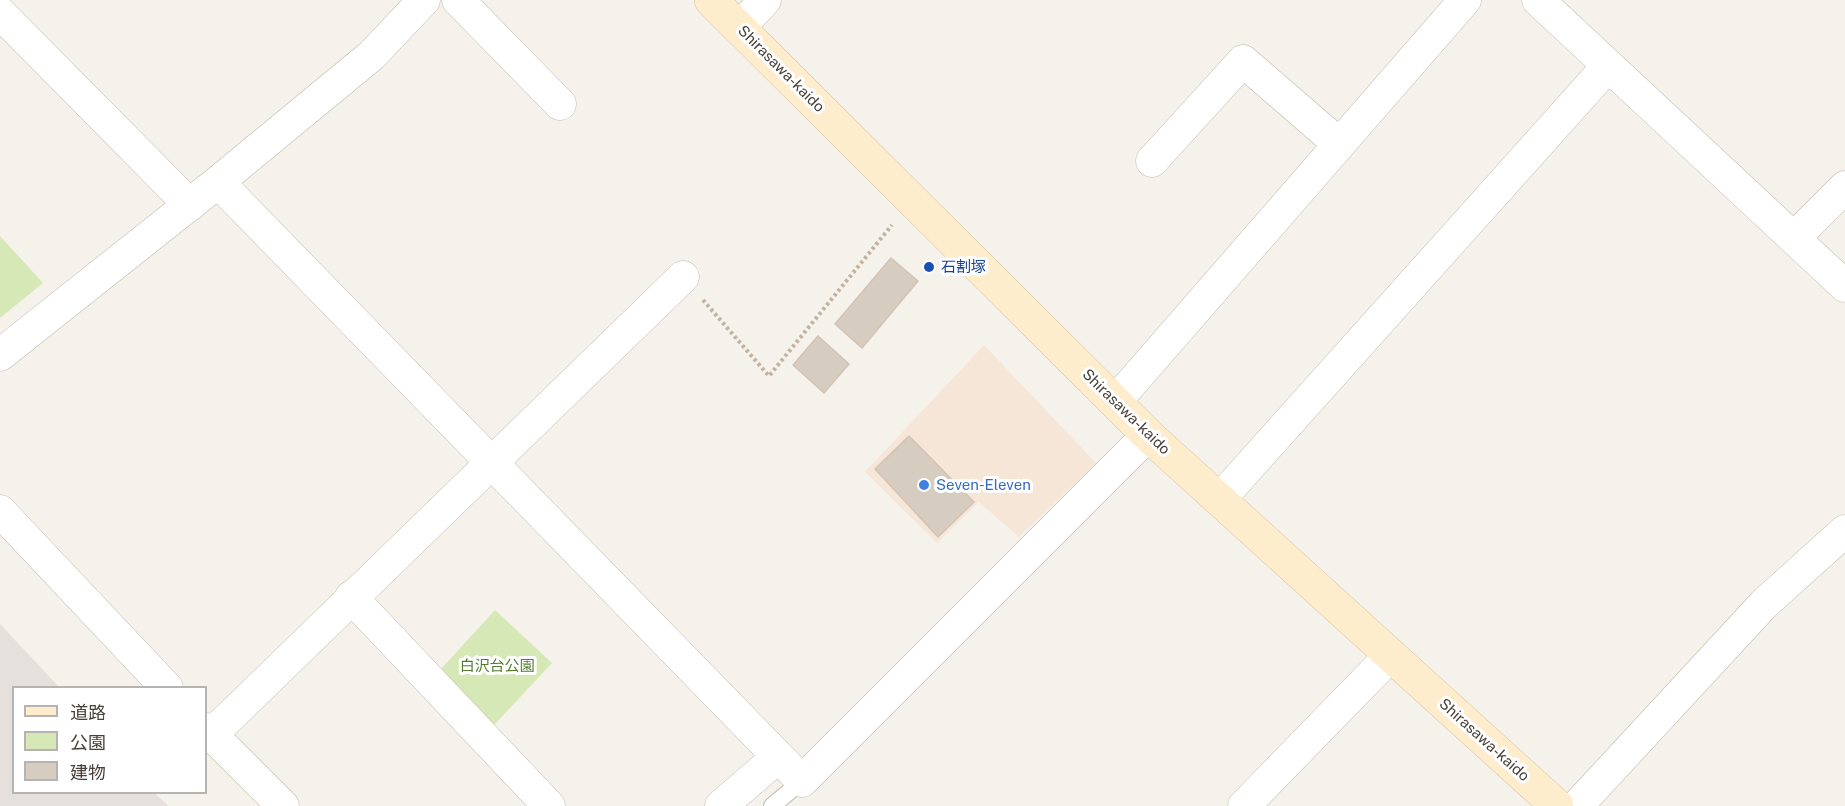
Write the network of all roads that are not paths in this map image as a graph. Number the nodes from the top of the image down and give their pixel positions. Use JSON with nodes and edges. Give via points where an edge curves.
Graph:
{"nodes":[{"id":1,"x":424,"y":0,"type":"edge"},
{"id":2,"x":458,"y":0,"type":"edge"},
{"id":3,"x":711,"y":0,"type":"edge"},
{"id":4,"x":765,"y":0,"type":"edge"},
{"id":5,"x":1465,"y":0,"type":"edge"},
{"id":6,"x":1538,"y":0,"type":"edge"},
{"id":7,"x":0,"y":13,"type":"edge"},
{"id":8,"x":739,"y":28,"type":"junction"},
{"id":9,"x":1608,"y":66,"type":"junction"},
{"id":10,"x":560,"y":104,"type":"dead end"},
{"id":11,"x":1339,"y":144,"type":"junction"},
{"id":12,"x":1152,"y":161,"type":"dead end"},
{"id":13,"x":218,"y":182,"type":"junction"},
{"id":14,"x":1845,"y":187,"type":"edge"},
{"id":15,"x":190,"y":205,"type":"junction"},
{"id":16,"x":1794,"y":238,"type":"junction"},
{"id":17,"x":683,"y":277,"type":"road end"},
{"id":18,"x":1845,"y":286,"type":"edge"},
{"id":19,"x":0,"y":355,"type":"edge"},
{"id":20,"x":1115,"y":402,"type":"junction"},
{"id":21,"x":1148,"y":435,"type":"junction"},
{"id":22,"x":492,"y":463,"type":"junction"},
{"id":23,"x":1219,"y":500,"type":"junction"},
{"id":24,"x":0,"y":511,"type":"edge"},
{"id":25,"x":1845,"y":531,"type":"edge"},
{"id":26,"x":351,"y":597,"type":"junction"},
{"id":27,"x":1390,"y":656,"type":"junction"},
{"id":28,"x":166,"y":686,"type":"edge"},
{"id":29,"x":208,"y":732,"type":"edge"},
{"id":30,"x":778,"y":757,"type":"junction"},
{"id":31,"x":802,"y":781,"type":"junction"},
{"id":32,"x":283,"y":806,"type":"edge"},
{"id":33,"x":549,"y":806,"type":"edge"},
{"id":34,"x":722,"y":806,"type":"edge"},
{"id":35,"x":772,"y":806,"type":"edge"},
{"id":36,"x":1244,"y":806,"type":"edge"},
{"id":37,"x":1557,"y":806,"type":"edge"},
{"id":38,"x":1577,"y":806,"type":"edge"}],
"edges":[{"from":1,"to":13,"type":"street","via":[[372,55]]},
{"from":2,"to":10,"type":"street"},
{"from":3,"to":8,"type":"main road","name":"Shirasawa-kaido"},
{"from":4,"to":8,"type":"street"},
{"from":5,"to":11,"type":"street"},
{"from":6,"to":9,"type":"street"},
{"from":7,"to":15,"type":"street"},
{"from":8,"to":20,"type":"main road","name":"Shirasawa-kaido"},
{"from":9,"to":16,"type":"street"},
{"from":9,"to":23,"type":"street"},
{"from":11,"to":12,"type":"street","via":[[1244,61]]},
{"from":11,"to":20,"type":"street"},
{"from":13,"to":15,"type":"street"},
{"from":13,"to":22,"type":"street"},
{"from":14,"to":16,"type":"street"},
{"from":15,"to":19,"type":"street"},
{"from":16,"to":18,"type":"street"},
{"from":17,"to":22,"type":"street"},
{"from":20,"to":21,"type":"main road","name":"Shirasawa-kaido"},
{"from":21,"to":23,"type":"main road","name":"Shirasawa-kaido"},
{"from":21,"to":31,"type":"street"},
{"from":22,"to":26,"type":"street"},
{"from":22,"to":30,"type":"street"},
{"from":23,"to":27,"type":"main road","name":"Shirasawa-kaido"},
{"from":24,"to":28,"type":"street"},
{"from":25,"to":38,"type":"street","via":[[1764,604]]},
{"from":26,"to":29,"type":"street"},
{"from":26,"to":33,"type":"street"},
{"from":27,"to":36,"type":"street"},
{"from":27,"to":37,"type":"main road","name":"Shirasawa-kaido"},
{"from":29,"to":32,"type":"street"},
{"from":30,"to":31,"type":"street"},
{"from":30,"to":34,"type":"street"},
{"from":31,"to":35,"type":"lane"}]}
